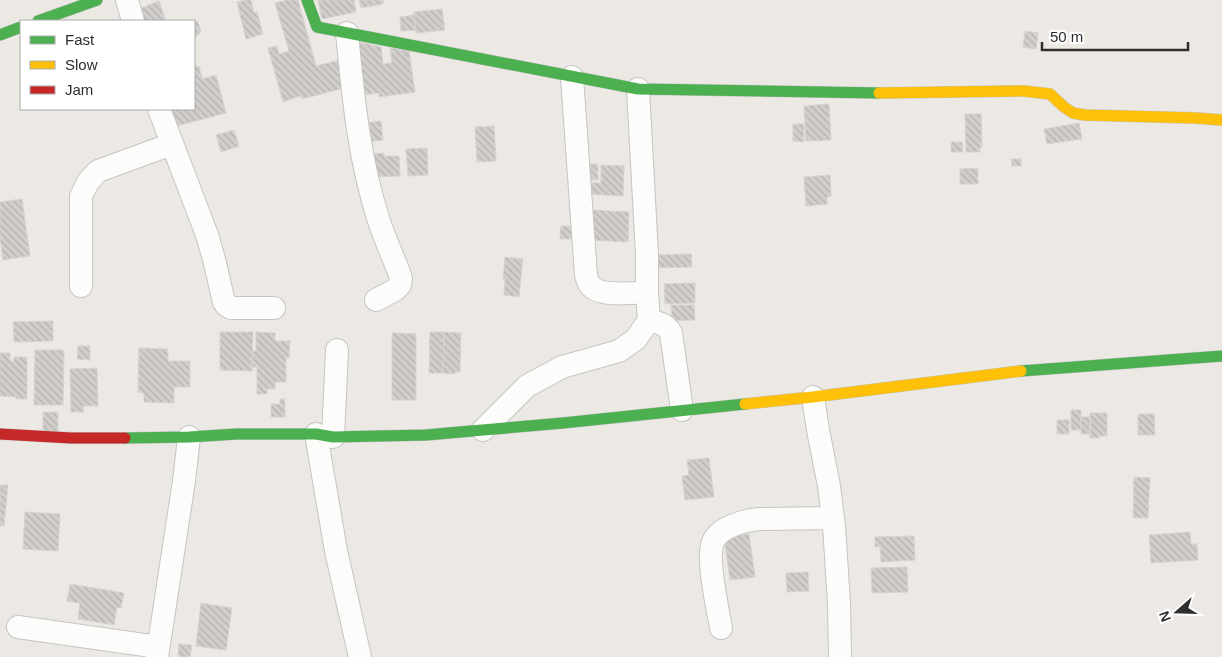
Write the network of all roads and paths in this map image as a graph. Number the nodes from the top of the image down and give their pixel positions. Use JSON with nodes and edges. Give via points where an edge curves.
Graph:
{"nodes":[{"id":1,"x":97,"y":0,"type":"edge"},
{"id":2,"x":127,"y":0,"type":"edge"},
{"id":3,"x":306,"y":0,"type":"edge"},
{"id":4,"x":41,"y":20,"type":"edge"},
{"id":5,"x":133,"y":20,"type":"edge"},
{"id":6,"x":20,"y":27,"type":"edge"},
{"id":7,"x":347,"y":33,"type":"junction"},
{"id":8,"x":0,"y":35,"type":"edge"},
{"id":9,"x":572,"y":77,"type":"junction"},
{"id":10,"x":638,"y":90,"type":"junction"},
{"id":11,"x":159,"y":110,"type":"edge"},
{"id":12,"x":1222,"y":120,"type":"edge"},
{"id":13,"x":172,"y":144,"type":"junction"},
{"id":14,"x":81,"y":286,"type":"dead end"},
{"id":15,"x":647,"y":292,"type":"junction"},
{"id":16,"x":376,"y":300,"type":"dead end"},
{"id":17,"x":274,"y":308,"type":"dead end"},
{"id":18,"x":649,"y":320,"type":"junction"},
{"id":19,"x":337,"y":350,"type":"dead end"},
{"id":20,"x":1222,"y":356,"type":"edge"},
{"id":21,"x":813,"y":397,"type":"junction"},
{"id":22,"x":682,"y":410,"type":"junction"},
{"id":23,"x":484,"y":430,"type":"junction"},
{"id":24,"x":0,"y":434,"type":"edge"},
{"id":25,"x":324,"y":436,"type":"junction"},
{"id":26,"x":189,"y":437,"type":"junction"},
{"id":27,"x":833,"y":518,"type":"junction"},
{"id":28,"x":18,"y":626,"type":"dead end"},
{"id":29,"x":721,"y":628,"type":"dead end"},
{"id":30,"x":157,"y":652,"type":"edge"},
{"id":31,"x":360,"y":657,"type":"edge"},
{"id":32,"x":840,"y":657,"type":"edge"}],
"edges":[{"from":1,"to":4,"type":"main road"},
{"from":2,"to":5,"type":"street"},
{"from":3,"to":7,"type":"main road","via":[[317,27]]},
{"from":6,"to":8,"type":"main road"},
{"from":7,"to":9,"type":"main road"},
{"from":7,"to":16,"type":"street","via":[[352,90],[365,166],[378,220],[401,278],[400,286]]},
{"from":9,"to":10,"type":"main road"},
{"from":9,"to":15,"type":"street","via":[[586,275],[591,286],[600,291]]},
{"from":10,"to":12,"type":"main road","via":[[1024,91],[1050,94],[1064,108],[1085,115]]},
{"from":10,"to":15,"type":"street"},
{"from":11,"to":13,"type":"street"},
{"from":13,"to":14,"type":"street","via":[[98,171],[83,189]]},
{"from":13,"to":17,"type":"street","via":[[207,235],[224,302],[232,308]]},
{"from":15,"to":18,"type":"street"},
{"from":18,"to":22,"type":"street","via":[[664,324],[671,333]]},
{"from":18,"to":23,"type":"street","via":[[636,339],[619,351],[562,367],[527,386]]},
{"from":19,"to":25,"type":"street"},
{"from":20,"to":21,"type":"main road","via":[[1025,371]]},
{"from":21,"to":22,"type":"main road"},
{"from":21,"to":27,"type":"street"},
{"from":22,"to":23,"type":"main road"},
{"from":23,"to":25,"type":"main road","via":[[426,435]]},
{"from":24,"to":26,"type":"main road","via":[[71,438]]},
{"from":25,"to":26,"type":"main road","via":[[237,434]]},
{"from":25,"to":31,"type":"street","via":[[336,551]]},
{"from":26,"to":30,"type":"street"},
{"from":27,"to":29,"type":"street","via":[[748,520],[720,533],[713,542],[710,558]]},
{"from":27,"to":32,"type":"street"},
{"from":28,"to":30,"type":"street"}]}
